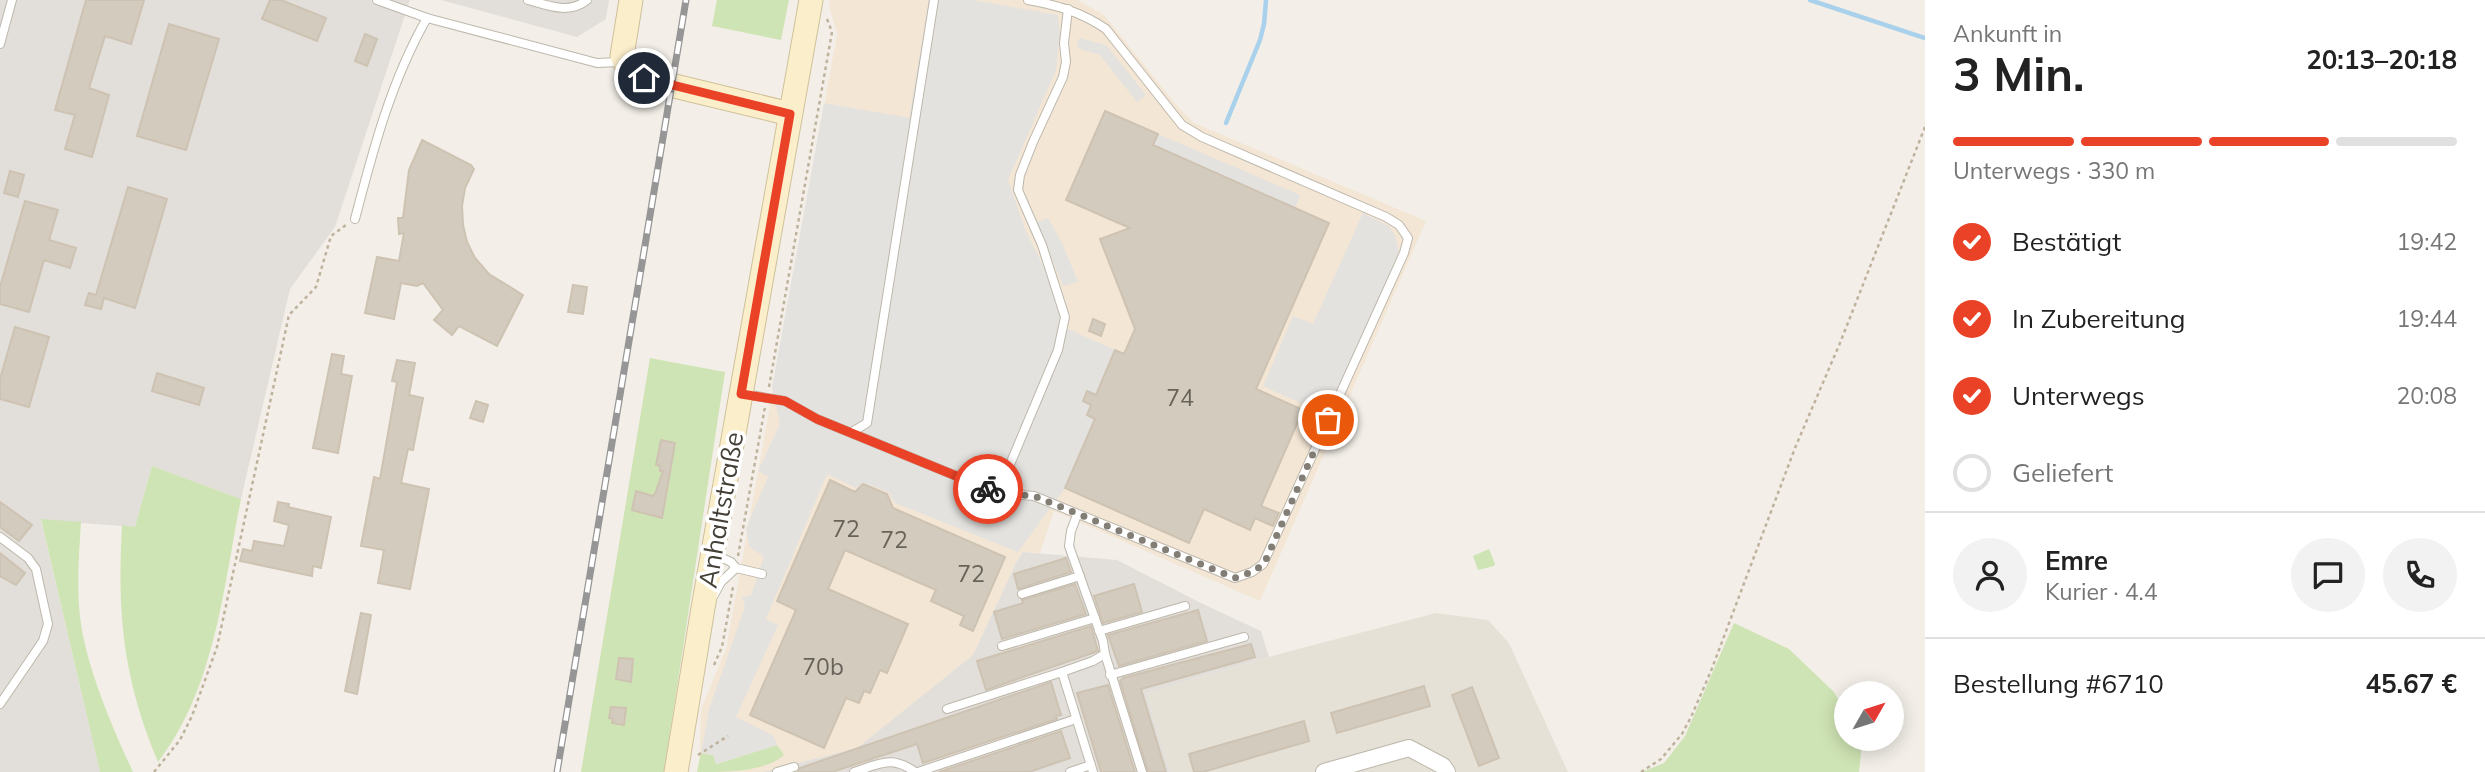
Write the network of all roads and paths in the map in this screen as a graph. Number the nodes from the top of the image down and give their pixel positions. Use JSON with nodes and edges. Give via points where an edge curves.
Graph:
{"nodes":[{"id":1,"x":12,"y":0,"type":"edge"},
{"id":2,"x":377,"y":0,"type":"edge"},
{"id":3,"x":528,"y":0,"type":"edge"},
{"id":4,"x":587,"y":0,"type":"edge"},
{"id":5,"x":631,"y":0,"type":"edge"},
{"id":6,"x":811,"y":0,"type":"edge"},
{"id":7,"x":934,"y":0,"type":"edge"},
{"id":8,"x":1028,"y":0,"type":"edge"},
{"id":9,"x":1069,"y":9,"type":"junction"},
{"id":10,"x":427,"y":18,"type":"junction"},
{"id":11,"x":828,"y":19,"type":"dead end"},
{"id":12,"x":0,"y":44,"type":"edge"},
{"id":13,"x":623,"y":62,"type":"junction"},
{"id":14,"x":790,"y":114,"type":"junction"},
{"id":15,"x":1925,"y":127,"type":"edge"},
{"id":16,"x":355,"y":219,"type":"joint"},
{"id":17,"x":741,"y":394,"type":"junction"},
{"id":18,"x":767,"y":398,"type":"junction"},
{"id":19,"x":852,"y":432,"type":"junction"},
{"id":20,"x":998,"y":493,"type":"junction"},
{"id":21,"x":1077,"y":515,"type":"junction"},
{"id":22,"x":0,"y":537,"type":"edge"},
{"id":23,"x":713,"y":554,"type":"junction"},
{"id":24,"x":736,"y":568,"type":"junction"},
{"id":25,"x":762,"y":574,"type":"dead end"},
{"id":26,"x":1080,"y":576,"type":"junction"},
{"id":27,"x":1022,"y":594,"type":"dead end"},
{"id":28,"x":1185,"y":606,"type":"dead end"},
{"id":29,"x":703,"y":608,"type":"junction"},
{"id":30,"x":1095,"y":618,"type":"junction"},
{"id":31,"x":1099,"y":631,"type":"junction"},
{"id":32,"x":1244,"y":637,"type":"dead end"},
{"id":33,"x":1002,"y":646,"type":"dead end"},
{"id":34,"x":1104,"y":654,"type":"junction"},
{"id":35,"x":1062,"y":672,"type":"junction"},
{"id":36,"x":1110,"y":675,"type":"junction"},
{"id":37,"x":0,"y":704,"type":"edge"},
{"id":38,"x":947,"y":709,"type":"dead end"},
{"id":39,"x":1076,"y":719,"type":"junction"},
{"id":40,"x":728,"y":736,"type":"dead end"},
{"id":41,"x":685,"y":765,"type":"edge"},
{"id":42,"x":794,"y":767,"type":"dead end"},
{"id":43,"x":1092,"y":768,"type":"edge"},
{"id":44,"x":1445,"y":769,"type":"edge"},
{"id":45,"x":154,"y":772,"type":"edge"},
{"id":46,"x":777,"y":772,"type":"edge"},
{"id":47,"x":855,"y":772,"type":"edge"},
{"id":48,"x":917,"y":772,"type":"edge"},
{"id":49,"x":1070,"y":772,"type":"edge"},
{"id":50,"x":1142,"y":772,"type":"edge"},
{"id":51,"x":1324,"y":772,"type":"edge"},
{"id":52,"x":1641,"y":772,"type":"edge"}],
"edges":[{"from":1,"to":12,"type":"lane"},
{"from":2,"to":10,"type":"lane"},
{"from":3,"to":4,"type":"lane","via":[[570,9]]},
{"from":5,"to":13,"type":"street"},
{"from":6,"to":14,"type":"street","name":"Anhaltstraße"},
{"from":7,"to":19,"type":"lane","via":[[867,423]]},
{"from":8,"to":9,"type":"lane"},
{"from":9,"to":20,"type":"lane","via":[[1063,77],[1033,142],[1018,190],[1065,317],[1058,350]]},
{"from":9,"to":21,"type":"lane","via":[[1106,29],[1182,125],[1386,217],[1408,238],[1264,564],[1235,578]]},
{"from":10,"to":13,"type":"lane","via":[[597,63]]},
{"from":10,"to":16,"type":"lane","via":[[406,54],[383,118]]},
{"from":11,"to":18,"type":"path","via":[[832,32]]},
{"from":13,"to":14,"type":"street","via":[[629,71],[649,80]]},
{"from":14,"to":17,"type":"street","name":"Anhaltstraße"},
{"from":15,"to":52,"type":"path","via":[[1696,706],[1671,748]]},
{"from":16,"to":45,"type":"path","via":[[331,236],[316,287],[289,314],[217,647],[180,740]]},
{"from":17,"to":18,"type":"lane"},
{"from":17,"to":23,"type":"street","name":"Anhaltstraße"},
{"from":18,"to":19,"type":"lane","via":[[785,401]]},
{"from":18,"to":24,"type":"path"},
{"from":19,"to":20,"type":"lane"},
{"from":20,"to":21,"type":"lane","via":[[1034,496]]},
{"from":21,"to":26,"type":"lane","via":[[1069,547]]},
{"from":22,"to":37,"type":"lane","via":[[36,569],[48,624],[43,641]]},
{"from":23,"to":24,"type":"lane"},
{"from":23,"to":29,"type":"street","name":"Anhaltstraße"},
{"from":24,"to":25,"type":"lane"},
{"from":24,"to":29,"type":"lane"},
{"from":26,"to":27,"type":"lane"},
{"from":26,"to":30,"type":"lane"},
{"from":28,"to":31,"type":"lane"},
{"from":29,"to":41,"type":"street","name":"Anhaltstraße"},
{"from":30,"to":31,"type":"lane"},
{"from":30,"to":33,"type":"lane"},
{"from":31,"to":34,"type":"lane"},
{"from":32,"to":36,"type":"lane"},
{"from":34,"to":35,"type":"lane"},
{"from":34,"to":36,"type":"lane"},
{"from":35,"to":38,"type":"lane"},
{"from":35,"to":39,"type":"lane"},
{"from":36,"to":50,"type":"lane"},
{"from":39,"to":43,"type":"lane"},
{"from":39,"to":48,"type":"lane"},
{"from":40,"to":41,"type":"path"},
{"from":42,"to":46,"type":"lane"},
{"from":43,"to":49,"type":"lane"},
{"from":44,"to":51,"type":"street","via":[[1409,748]]},
{"from":47,"to":48,"type":"lane","via":[[888,761]]}]}
